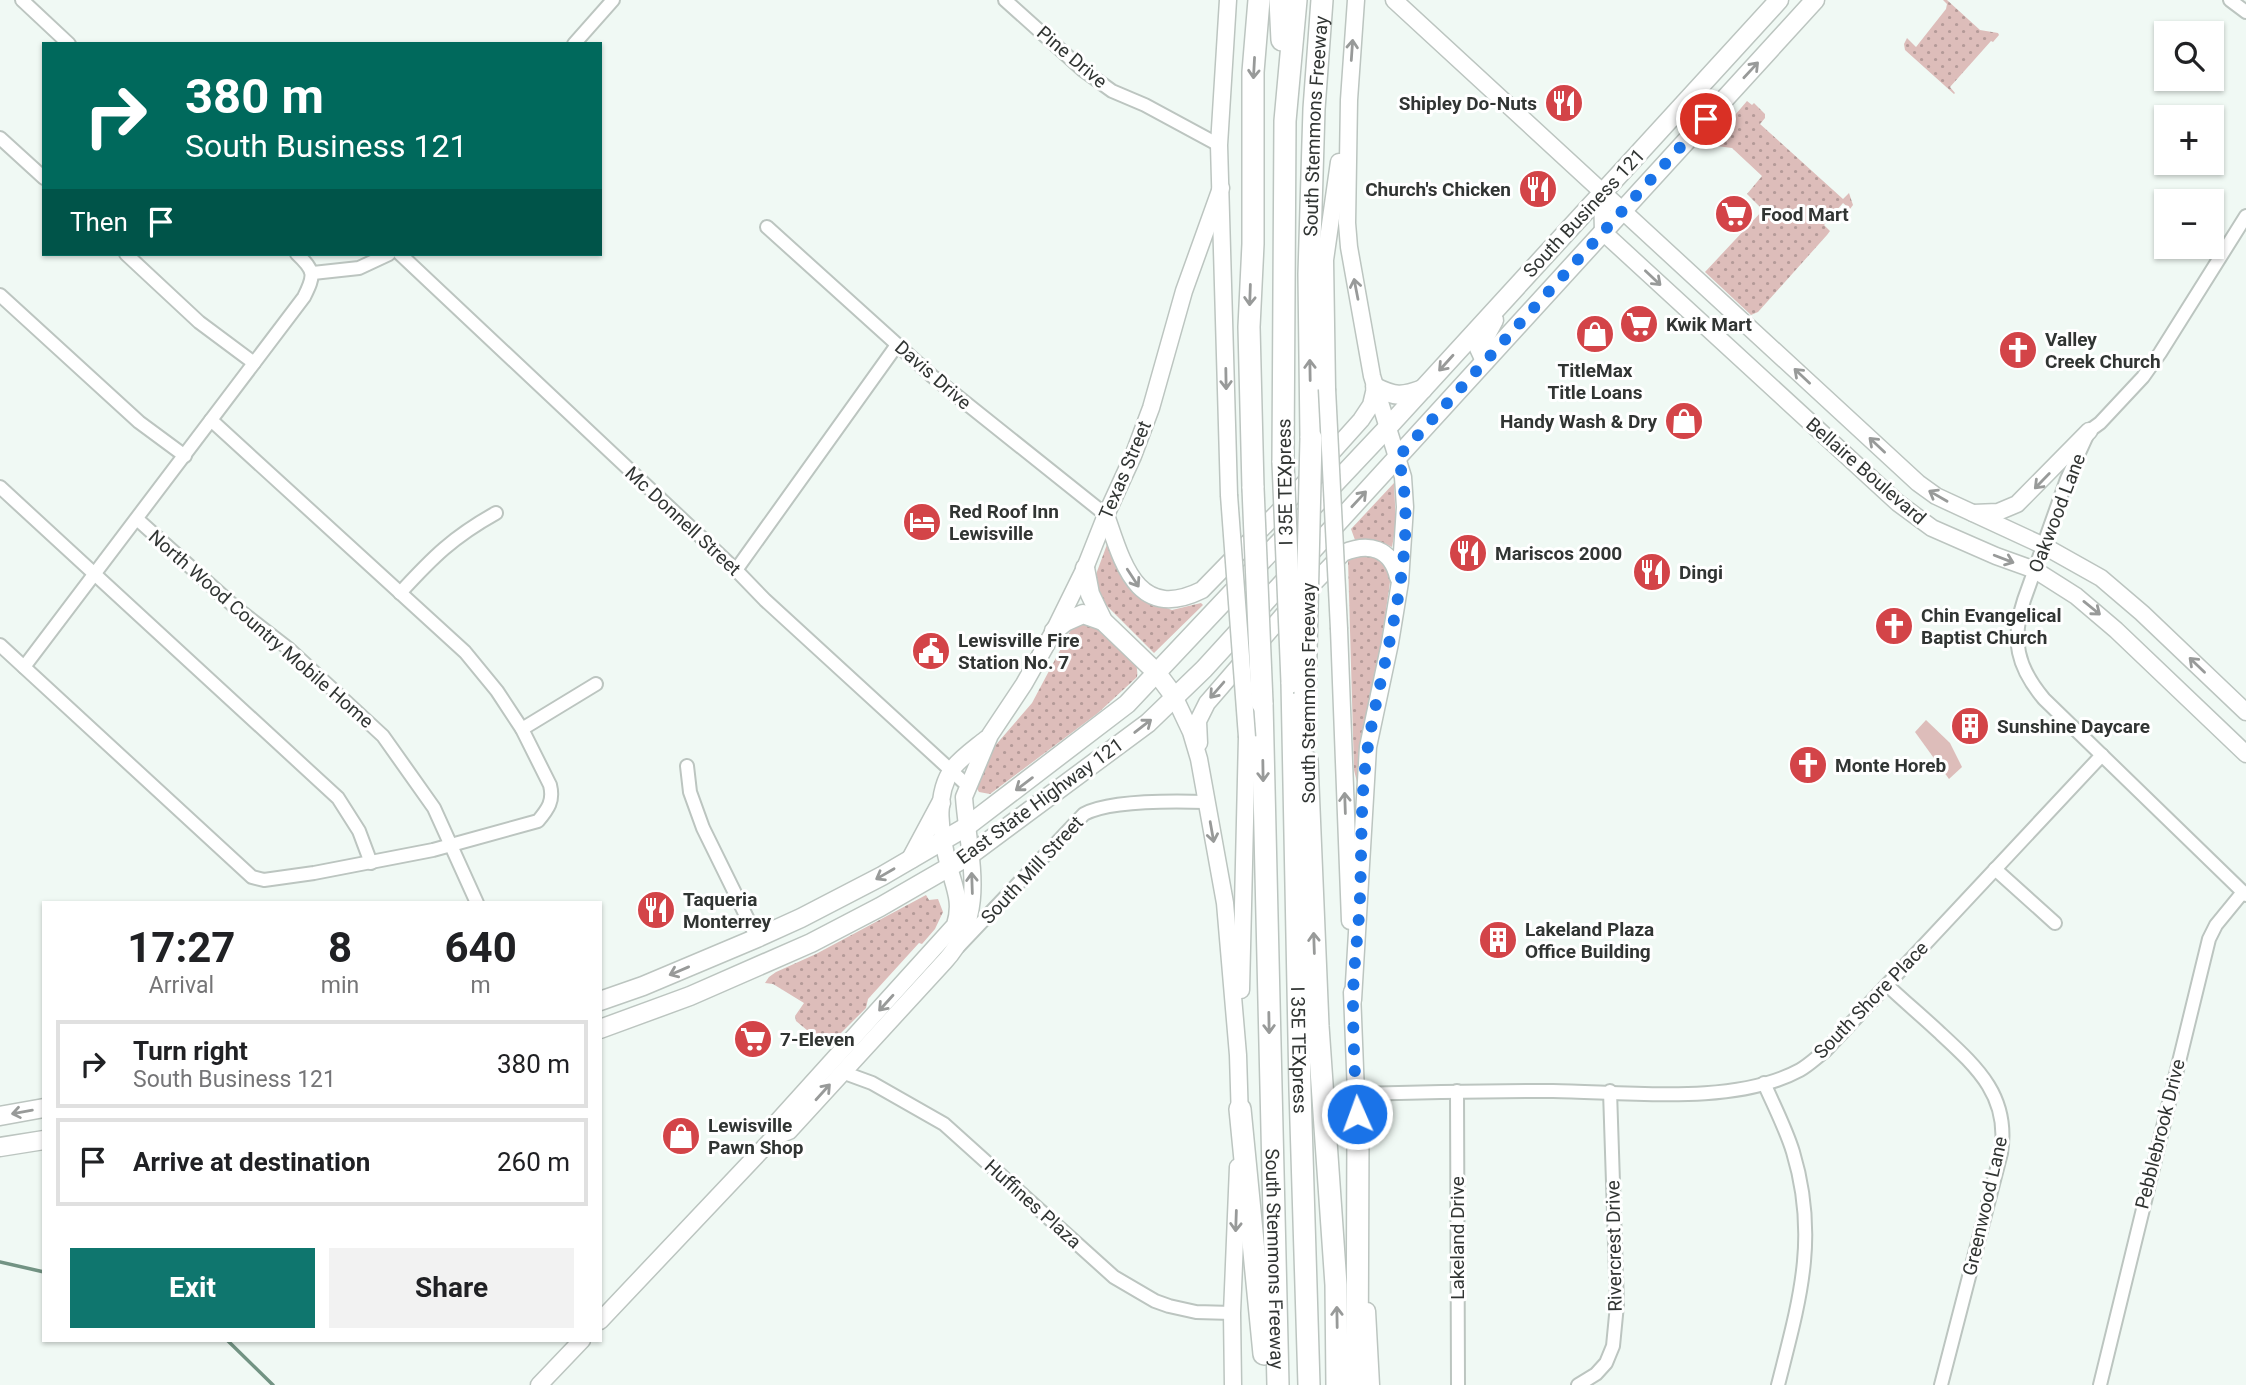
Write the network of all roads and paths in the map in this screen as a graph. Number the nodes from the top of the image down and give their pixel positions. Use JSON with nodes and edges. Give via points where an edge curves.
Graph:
{"nodes":[{"id":1,"x":22,"y":0,"type":"edge"},
{"id":2,"x":613,"y":0,"type":"edge"},
{"id":3,"x":1005,"y":0,"type":"edge"},
{"id":4,"x":1228,"y":0,"type":"edge"},
{"id":5,"x":1259,"y":0,"type":"edge"},
{"id":6,"x":1280,"y":0,"type":"edge"},
{"id":7,"x":1296,"y":0,"type":"edge"},
{"id":8,"x":1322,"y":0,"type":"edge"},
{"id":9,"x":1356,"y":0,"type":"edge"},
{"id":10,"x":1394,"y":0,"type":"edge"},
{"id":11,"x":1779,"y":0,"type":"edge"},
{"id":12,"x":1815,"y":0,"type":"edge"},
{"id":13,"x":2230,"y":0,"type":"edge"},
{"id":14,"x":2246,"y":12,"type":"edge"},
{"id":15,"x":67,"y":42,"type":"edge"},
{"id":16,"x":577,"y":42,"type":"edge"},
{"id":17,"x":1349,"y":100,"type":"junction"},
{"id":18,"x":1285,"y":121,"type":"junction"},
{"id":19,"x":0,"y":138,"type":"edge"},
{"id":20,"x":1219,"y":145,"type":"junction"},
{"id":21,"x":42,"y":176,"type":"edge"},
{"id":22,"x":1221,"y":188,"type":"junction"},
{"id":23,"x":1602,"y":193,"type":"junction"},
{"id":24,"x":1622,"y":211,"type":"junction"},
{"id":25,"x":2246,"y":216,"type":"edge"},
{"id":26,"x":767,"y":226,"type":"dead end"},
{"id":27,"x":1603,"y":232,"type":"junction"},
{"id":28,"x":128,"y":256,"type":"edge"},
{"id":29,"x":299,"y":256,"type":"edge"},
{"id":30,"x":385,"y":256,"type":"edge"},
{"id":31,"x":402,"y":256,"type":"edge"},
{"id":32,"x":313,"y":273,"type":"junction"},
{"id":33,"x":0,"y":295,"type":"edge"},
{"id":34,"x":1502,"y":301,"type":"junction"},
{"id":35,"x":897,"y":345,"type":"junction"},
{"id":36,"x":1485,"y":361,"type":"junction"},
{"id":37,"x":254,"y":363,"type":"junction"},
{"id":38,"x":1375,"y":387,"type":"junction"},
{"id":39,"x":1423,"y":389,"type":"junction"},
{"id":40,"x":211,"y":420,"type":"junction"},
{"id":41,"x":1852,"y":422,"type":"junction"},
{"id":42,"x":1389,"y":426,"type":"junction"},
{"id":43,"x":2089,"y":431,"type":"junction"},
{"id":44,"x":1831,"y":443,"type":"junction"},
{"id":45,"x":185,"y":456,"type":"junction"},
{"id":46,"x":1398,"y":457,"type":"junction"},
{"id":47,"x":0,"y":487,"type":"edge"},
{"id":48,"x":496,"y":513,"type":"dead end"},
{"id":49,"x":1970,"y":513,"type":"junction"},
{"id":50,"x":1105,"y":515,"type":"junction"},
{"id":51,"x":137,"y":519,"type":"junction"},
{"id":52,"x":2045,"y":546,"type":"junction"},
{"id":53,"x":1085,"y":568,"type":"junction"},
{"id":54,"x":736,"y":570,"type":"junction"},
{"id":55,"x":2035,"y":570,"type":"junction"},
{"id":56,"x":95,"y":573,"type":"junction"},
{"id":57,"x":1400,"y":582,"type":"junction"},
{"id":58,"x":400,"y":593,"type":"junction"},
{"id":59,"x":1103,"y":621,"type":"junction"},
{"id":60,"x":1054,"y":631,"type":"junction"},
{"id":61,"x":0,"y":645,"type":"edge"},
{"id":62,"x":24,"y":667,"type":"junction"},
{"id":63,"x":1156,"y":673,"type":"junction"},
{"id":64,"x":596,"y":684,"type":"dead end"},
{"id":65,"x":1298,"y":688,"type":"junction"},
{"id":66,"x":1174,"y":696,"type":"junction"},
{"id":67,"x":2246,"y":712,"type":"edge"},
{"id":68,"x":522,"y":729,"type":"junction"},
{"id":69,"x":990,"y":736,"type":"junction"},
{"id":70,"x":2246,"y":754,"type":"edge"},
{"id":71,"x":2102,"y":755,"type":"junction"},
{"id":72,"x":1199,"y":759,"type":"junction"},
{"id":73,"x":687,"y":766,"type":"dead end"},
{"id":74,"x":951,"y":771,"type":"junction"},
{"id":75,"x":968,"y":786,"type":"junction"},
{"id":76,"x":1207,"y":802,"type":"junction"},
{"id":77,"x":941,"y":803,"type":"junction"},
{"id":78,"x":966,"y":827,"type":"junction"},
{"id":79,"x":944,"y":839,"type":"junction"},
{"id":80,"x":450,"y":845,"type":"junction"},
{"id":81,"x":970,"y":855,"type":"junction"},
{"id":82,"x":911,"y":859,"type":"junction"},
{"id":83,"x":371,"y":863,"type":"junction"},
{"id":84,"x":949,"y":867,"type":"junction"},
{"id":85,"x":1995,"y":869,"type":"junction"},
{"id":86,"x":2244,"y":894,"type":"edge"},
{"id":87,"x":476,"y":901,"type":"edge"},
{"id":88,"x":2054,"y":923,"type":"dead end"},
{"id":89,"x":757,"y":938,"type":"junction"},
{"id":90,"x":944,"y":950,"type":"junction"},
{"id":91,"x":1888,"y":986,"type":"junction"},
{"id":92,"x":1353,"y":1000,"type":"junction"},
{"id":93,"x":602,"y":1001,"type":"edge"},
{"id":94,"x":1318,"y":1026,"type":"junction"},
{"id":95,"x":602,"y":1028,"type":"edge"},
{"id":96,"x":1238,"y":1055,"type":"junction"},
{"id":97,"x":836,"y":1067,"type":"junction"},
{"id":98,"x":1764,"y":1083,"type":"junction"},
{"id":99,"x":1457,"y":1091,"type":"junction"},
{"id":100,"x":1610,"y":1091,"type":"junction"},
{"id":101,"x":1356,"y":1094,"type":"junction"},
{"id":102,"x":42,"y":1108,"type":"edge"},
{"id":103,"x":1240,"y":1109,"type":"junction"},
{"id":104,"x":0,"y":1116,"type":"edge"},
{"id":105,"x":1358,"y":1134,"type":"junction"},
{"id":106,"x":42,"y":1140,"type":"edge"},
{"id":107,"x":0,"y":1147,"type":"edge"},
{"id":108,"x":1232,"y":1313,"type":"junction"},
{"id":109,"x":602,"y":1319,"type":"edge"},
{"id":110,"x":1307,"y":1320,"type":"junction"},
{"id":111,"x":580,"y":1342,"type":"edge"},
{"id":112,"x":540,"y":1385,"type":"edge"},
{"id":113,"x":1233,"y":1385,"type":"edge"},
{"id":114,"x":1267,"y":1385,"type":"edge"},
{"id":115,"x":1278,"y":1385,"type":"edge"},
{"id":116,"x":1309,"y":1385,"type":"edge"},
{"id":117,"x":1337,"y":1385,"type":"edge"},
{"id":118,"x":1357,"y":1385,"type":"edge"},
{"id":119,"x":1371,"y":1385,"type":"edge"},
{"id":120,"x":1458,"y":1385,"type":"edge"},
{"id":121,"x":1578,"y":1385,"type":"edge"},
{"id":122,"x":1778,"y":1385,"type":"edge"},
{"id":123,"x":1941,"y":1385,"type":"edge"},
{"id":124,"x":2100,"y":1385,"type":"edge"}],
"edges":[{"from":1,"to":15,"type":"street"},
{"from":2,"to":16,"type":"street"},
{"from":3,"to":20,"type":"street","name":"Pine Drive","via":[[1112,91]]},
{"from":4,"to":20,"type":"main road","name":"South Stemmons Freeway"},
{"from":5,"to":115,"type":"highway","name":"South Stemmons Freeway","one_way":true,"bridge":true,"via":[[1253,72],[1249,327]]},
{"from":6,"to":18,"type":"highway"},
{"from":7,"to":18,"type":"highway","name":"I 35E TEXpress"},
{"from":65,"to":8,"type":"highway","name":"South Stemmons Freeway","one_way":true,"bridge":true,"via":[[1311,438],[1308,274]]},
{"from":17,"to":9,"type":"main road","name":"South Stemmons Freeway","one_way":true},
{"from":10,"to":23,"type":"main road","name":"Bellaire Boulevard"},
{"from":11,"to":23,"type":"main road","name":"South Business 121"},
{"from":24,"to":12,"type":"main road","name":"South Business 121","one_way":true},
{"from":13,"to":14,"type":"street"},
{"from":38,"to":17,"type":"main road","name":"South Stemmons Freeway","one_way":true,"via":[[1349,247]]},
{"from":92,"to":17,"type":"main road","name":"South Stemmons Freeway","one_way":true,"bridge":true,"via":[[1325,260]]},
{"from":18,"to":65,"type":"highway","name":"I 35E TEXpress","bridge":true,"via":[[1283,462]]},
{"from":19,"to":21,"type":"street"},
{"from":20,"to":22,"type":"main road","name":"South Stemmons Freeway"},
{"from":22,"to":50,"type":"main road","name":"Texas Street","via":[[1184,291],[1151,408]]},
{"from":22,"to":96,"type":"main road","name":"South Stemmons Freeway","one_way":true,"bridge":true,"via":[[1229,495],[1247,737]]},
{"from":23,"to":24,"type":"main road","name":"Bellaire Boulevard"},
{"from":23,"to":27,"type":"main road"},
{"from":23,"to":34,"type":"main road","name":"South Business 121"},
{"from":24,"to":27,"type":"main road","name":"South Business 121"},
{"from":41,"to":24,"type":"main road","name":"Bellaire Boulevard","one_way":true},
{"from":25,"to":43,"type":"street","name":"Oakwood Lane","via":[[2143,377]]},
{"from":26,"to":35,"type":"street","name":"Davis Drive"},
{"from":27,"to":36,"type":"main road","name":"South Business 121"},
{"from":27,"to":44,"type":"main road","name":"Bellaire Boulevard","one_way":true},
{"from":28,"to":37,"type":"street","via":[[199,321]]},
{"from":29,"to":32,"type":"street"},
{"from":30,"to":32,"type":"street","via":[[359,268]]},
{"from":31,"to":54,"type":"street","name":"Mc Donnell Street"},
{"from":32,"to":37,"type":"street","name":"North Wood Country Mobile Home","via":[[304,297]]},
{"from":33,"to":45,"type":"street","via":[[139,422]]},
{"from":34,"to":36,"type":"main road","via":[[1479,348]]},
{"from":34,"to":39,"type":"main road","name":"South Business 121","one_way":true},
{"from":35,"to":50,"type":"street","name":"Davis Drive"},
{"from":35,"to":54,"type":"street"},
{"from":36,"to":46,"type":"main road","name":"South Business 121"},
{"from":37,"to":40,"type":"street","name":"North Wood Country Mobile Home"},
{"from":38,"to":39,"type":"main road","via":[[1405,396]]},
{"from":38,"to":42,"type":"main road","name":"South Stemmons Freeway"},
{"from":50,"to":38,"type":"main road","one_way":true,"via":[[1138,587],[1161,600],[1186,598],[1202,590],[1361,420]]},
{"from":39,"to":42,"type":"main road","name":"South Business 121"},
{"from":40,"to":45,"type":"street","name":"North Wood Country Mobile Home"},
{"from":40,"to":58,"type":"street"},
{"from":41,"to":44,"type":"main road"},
{"from":49,"to":41,"type":"main road","name":"Bellaire Boulevard","one_way":true,"via":[[1918,483]]},
{"from":42,"to":46,"type":"main road","name":"South Stemmons Freeway"},
{"from":42,"to":63,"type":"main road","name":"East State Highway 121"},
{"from":43,"to":49,"type":"main road","one_way":true,"via":[[2017,504],[1998,512]]},
{"from":43,"to":52,"type":"street","name":"Oakwood Lane"},
{"from":44,"to":55,"type":"main road","name":"Bellaire Boulevard","one_way":true,"via":[[1932,528]]},
{"from":45,"to":51,"type":"street","name":"North Wood Country Mobile Home"},
{"from":46,"to":57,"type":"main road","name":"South Stemmons Freeway","via":[[1405,507]]},
{"from":66,"to":46,"type":"main road","name":"East State Highway 121","one_way":true},
{"from":47,"to":56,"type":"street"},
{"from":48,"to":58,"type":"street","via":[[435,554]]},
{"from":49,"to":52,"type":"main road","name":"Bellaire Boulevard"},
{"from":50,"to":53,"type":"main road","name":"Texas Street"},
{"from":51,"to":56,"type":"street","name":"North Wood Country Mobile Home"},
{"from":51,"to":80,"type":"street","name":"North Wood Country Mobile Home","via":[[383,736],[434,808]]},
{"from":52,"to":55,"type":"street","name":"Oakwood Lane"},
{"from":67,"to":52,"type":"main road","name":"Bellaire Boulevard","one_way":true,"via":[[2113,588]]},
{"from":53,"to":59,"type":"main road","via":[[1090,594]]},
{"from":53,"to":60,"type":"main road","name":"Texas Street"},
{"from":54,"to":74,"type":"street","name":"Mc Donnell Street"},
{"from":55,"to":70,"type":"main road","name":"Bellaire Boulevard","one_way":true,"via":[[2091,607]]},
{"from":55,"to":71,"type":"street","name":"Oakwood Lane","via":[[2017,620],[2023,671],[2044,699]]},
{"from":56,"to":62,"type":"street","name":"North Wood Country Mobile Home"},
{"from":56,"to":83,"type":"street","via":[[338,798],[359,831]]},
{"from":57,"to":72,"type":"main road","one_way":true,"via":[[1395,564],[1382,552],[1364,547],[1343,553],[1207,703],[1198,721]]},
{"from":57,"to":92,"type":"main road","name":"South Stemmons Freeway","via":[[1368,747]]},
{"from":58,"to":68,"type":"street","via":[[465,652]]},
{"from":59,"to":60,"type":"main road","via":[[1083,614]]},
{"from":59,"to":63,"type":"main road"},
{"from":60,"to":69,"type":"main road","name":"Texas Street"},
{"from":61,"to":62,"type":"street"},
{"from":62,"to":83,"type":"street","via":[[252,877],[264,880]]},
{"from":63,"to":66,"type":"main road"},
{"from":63,"to":78,"type":"main road","name":"East State Highway 121","one_way":true,"via":[[1117,712]]},
{"from":64,"to":68,"type":"street"},
{"from":94,"to":65,"type":"highway","name":"South Stemmons Freeway","one_way":true},
{"from":65,"to":110,"type":"highway","name":"I 35E TEXpress"},
{"from":66,"to":72,"type":"main road","name":"South Stemmons Freeway"},
{"from":81,"to":66,"type":"main road","name":"East State Highway 121","one_way":true,"via":[[1148,723]]},
{"from":68,"to":80,"type":"street","via":[[550,785],[550,808],[530,824]]},
{"from":69,"to":74,"type":"main road","name":"Texas Street"},
{"from":69,"to":75,"type":"main road","name":"Texas Street"},
{"from":71,"to":85,"type":"street","name":"South Shore Place"},
{"from":71,"to":86,"type":"street","name":"Oakwood Lane"},
{"from":72,"to":76,"type":"main road","name":"South Stemmons Freeway"},
{"from":73,"to":89,"type":"street","via":[[690,792],[703,828]]},
{"from":74,"to":75,"type":"street","name":"Mc Donnell Street"},
{"from":74,"to":77,"type":"main road"},
{"from":75,"to":78,"type":"main road","name":"Texas Street"},
{"from":76,"to":90,"type":"street","name":"South Mill Street","via":[[1115,805],[1084,814]]},
{"from":76,"to":96,"type":"main road","name":"South Stemmons Freeway","one_way":true,"via":[[1225,903]]},
{"from":77,"to":79,"type":"main road"},
{"from":77,"to":82,"type":"main road"},
{"from":78,"to":79,"type":"main road","name":"East State Highway 121"},
{"from":78,"to":81,"type":"main road","name":"South Mill Street"},
{"from":79,"to":82,"type":"main road","name":"East State Highway 121"},
{"from":79,"to":84,"type":"main road","name":"South Mill Street"},
{"from":80,"to":83,"type":"street"},
{"from":80,"to":87,"type":"street","name":"North Wood Country Mobile Home"},
{"from":81,"to":84,"type":"main road","name":"East State Highway 121"},
{"from":90,"to":81,"type":"main road","name":"South Mill Street","one_way":true,"via":[[962,939],[972,908]]},
{"from":82,"to":89,"type":"main road","name":"East State Highway 121","one_way":true},
{"from":84,"to":90,"type":"main road","name":"South Mill Street","via":[[959,912]]},
{"from":84,"to":95,"type":"main road","name":"East State Highway 121","via":[[811,943],[691,996]]},
{"from":85,"to":88,"type":"street"},
{"from":85,"to":91,"type":"street","name":"South Shore Place"},
{"from":86,"to":124,"type":"street","name":"Pebblebrook Drive","via":[[2209,939]]},
{"from":89,"to":93,"type":"main road","name":"East State Highway 121","one_way":true},
{"from":90,"to":97,"type":"main road","name":"South Mill Street"},
{"from":91,"to":98,"type":"street","name":"South Shore Place","via":[[1825,1051],[1800,1070]]},
{"from":91,"to":123,"type":"street","name":"Greenwood Lane","via":[[1981,1073],[1995,1096],[2003,1124],[2001,1153]]},
{"from":92,"to":101,"type":"main road","name":"South Stemmons Freeway"},
{"from":94,"to":110,"type":"highway","via":[[1306,1065]]},
{"from":117,"to":94,"type":"highway","name":"South Stemmons Freeway","one_way":true,"via":[[1336,1285]]},
{"from":96,"to":103,"type":"main road","name":"South Stemmons Freeway"},
{"from":97,"to":108,"type":"street","name":"Huffines Plaza","via":[[944,1124],[1114,1277],[1169,1306]]},
{"from":97,"to":109,"type":"main road","name":"South Mill Street","via":[[776,1123],[774,1137]]},
{"from":98,"to":100,"type":"street","name":"South Shore Place","via":[[1727,1091]]},
{"from":98,"to":122,"type":"street","via":[[1792,1149],[1806,1219],[1800,1298]]},
{"from":99,"to":100,"type":"street","name":"South Shore Place"},
{"from":99,"to":101,"type":"street","name":"South Shore Place"},
{"from":99,"to":120,"type":"street","name":"Lakeland Drive"},
{"from":100,"to":121,"type":"street","name":"Rivercrest Drive","via":[[1617,1305],[1613,1346],[1606,1363]]},
{"from":101,"to":105,"type":"main road","name":"South Stemmons Freeway"},
{"from":102,"to":104,"type":"main road","one_way":true},
{"from":103,"to":108,"type":"main road","name":"South Stemmons Freeway","one_way":true},
{"from":103,"to":114,"type":"highway"},
{"from":105,"to":118,"type":"highway"},
{"from":105,"to":119,"type":"main road","name":"South Stemmons Freeway"},
{"from":106,"to":107,"type":"main road"},
{"from":108,"to":113,"type":"main road","name":"South Stemmons Freeway"},
{"from":110,"to":116,"type":"highway","name":"I 35E TEXpress"},
{"from":111,"to":112,"type":"main road"}]}
